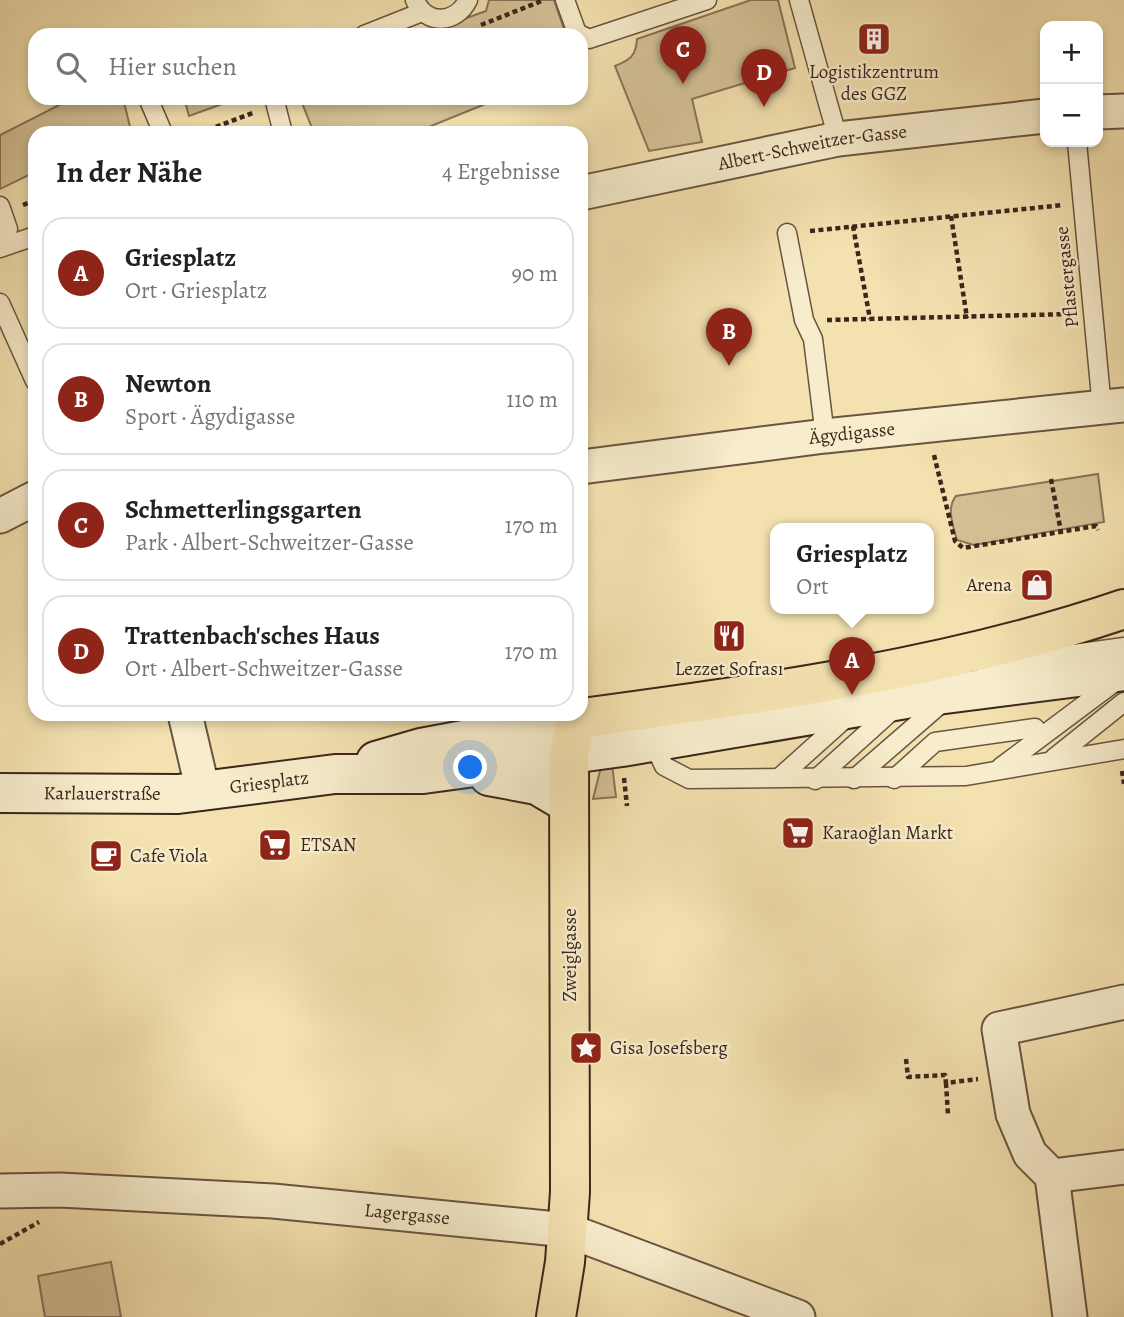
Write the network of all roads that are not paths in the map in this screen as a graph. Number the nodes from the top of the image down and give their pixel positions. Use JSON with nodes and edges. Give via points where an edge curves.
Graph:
{"nodes":[{"id":1,"x":468,"y":0,"type":"edge"},
{"id":2,"x":565,"y":0,"type":"edge"},
{"id":3,"x":707,"y":0,"type":"edge"},
{"id":4,"x":799,"y":0,"type":"edge"},
{"id":5,"x":419,"y":6,"type":"edge"},
{"id":6,"x":378,"y":28,"type":"edge"},
{"id":7,"x":575,"y":28,"type":"edge"},
{"id":8,"x":588,"y":38,"type":"edge"},
{"id":9,"x":151,"y":105,"type":"edge"},
{"id":10,"x":276,"y":105,"type":"edge"},
{"id":11,"x":1124,"y":111,"type":"edge"},
{"id":12,"x":1103,"y":112,"type":"edge"},
{"id":13,"x":1040,"y":117,"type":"edge"},
{"id":14,"x":160,"y":126,"type":"edge"},
{"id":15,"x":282,"y":126,"type":"edge"},
{"id":16,"x":838,"y":139,"type":"junction"},
{"id":17,"x":1077,"y":147,"type":"edge"},
{"id":18,"x":588,"y":192,"type":"edge"},
{"id":19,"x":0,"y":206,"type":"edge"},
{"id":20,"x":787,"y":233,"type":"road end"},
{"id":21,"x":28,"y":238,"type":"edge"},
{"id":22,"x":0,"y":246,"type":"edge"},
{"id":23,"x":0,"y":303,"type":"edge"},
{"id":24,"x":28,"y":365,"type":"edge"},
{"id":25,"x":1113,"y":407,"type":"edge"},
{"id":26,"x":825,"y":436,"type":"junction"},
{"id":27,"x":588,"y":466,"type":"edge"},
{"id":28,"x":28,"y":502,"type":"edge"},
{"id":29,"x":0,"y":516,"type":"edge"},
{"id":30,"x":1124,"y":609,"type":"edge"},
{"id":31,"x":1124,"y":647,"type":"edge"},
{"id":32,"x":1124,"y":673,"type":"edge"},
{"id":33,"x":954,"y":692,"type":"junction"},
{"id":34,"x":749,"y":695,"type":"junction"},
{"id":35,"x":906,"y":699,"type":"junction"},
{"id":36,"x":1124,"y":702,"type":"edge"},
{"id":37,"x":858,"y":707,"type":"junction"},
{"id":38,"x":187,"y":721,"type":"edge"},
{"id":39,"x":647,"y":725,"type":"junction"},
{"id":40,"x":1041,"y":736,"type":"junction"},
{"id":41,"x":573,"y":737,"type":"junction"},
{"id":42,"x":1124,"y":749,"type":"edge"},
{"id":43,"x":1051,"y":760,"type":"junction"},
{"id":44,"x":998,"y":769,"type":"junction"},
{"id":45,"x":456,"y":771,"type":"junction"},
{"id":46,"x":335,"y":774,"type":"junction"},
{"id":47,"x":780,"y":777,"type":"junction"},
{"id":48,"x":815,"y":779,"type":"junction"},
{"id":49,"x":854,"y":779,"type":"junction"},
{"id":50,"x":894,"y":779,"type":"junction"},
{"id":51,"x":203,"y":791,"type":"junction"},
{"id":52,"x":0,"y":793,"type":"edge"},
{"id":53,"x":569,"y":804,"type":"junction"},
{"id":54,"x":1124,"y":1002,"type":"edge"},
{"id":55,"x":1124,"y":1167,"type":"edge"},
{"id":56,"x":1052,"y":1175,"type":"junction"},
{"id":57,"x":0,"y":1191,"type":"edge"},
{"id":58,"x":567,"y":1230,"type":"junction"},
{"id":59,"x":556,"y":1317,"type":"edge"},
{"id":60,"x":798,"y":1317,"type":"edge"},
{"id":61,"x":1070,"y":1317,"type":"edge"}],
"edges":[{"from":1,"to":5,"type":"lane","via":[[463,10],[449,19],[430,17]]},
{"from":2,"to":7,"type":"lane"},
{"from":3,"to":8,"type":"lane"},
{"from":4,"to":16,"type":"lane"},
{"from":5,"to":6,"type":"lane"},
{"from":9,"to":14,"type":"lane"},
{"from":10,"to":15,"type":"lane"},
{"from":11,"to":12,"type":"street"},
{"from":13,"to":16,"type":"street","name":"Albert-Schweitzer-Gasse"},
{"from":16,"to":18,"type":"street","name":"Albert-Schweitzer-Gasse"},
{"from":17,"to":25,"type":"lane","name":"Pflastergasse","via":[[1092,313]]},
{"from":19,"to":22,"type":"lane","via":[[8,229]]},
{"from":20,"to":26,"type":"lane","via":[[804,320],[813,339]]},
{"from":21,"to":22,"type":"lane"},
{"from":23,"to":24,"type":"lane"},
{"from":25,"to":26,"type":"street","name":"Ägydigasse"},
{"from":26,"to":27,"type":"street","name":"Ägydigasse"},
{"from":28,"to":29,"type":"street"},
{"from":30,"to":34,"type":"main road","name":"Griesplatz","via":[[1053,634],[962,655]]},
{"from":31,"to":34,"type":"lane","name":"Griesplatz"},
{"from":32,"to":33,"type":"main road","name":"Griesplatz"},
{"from":32,"to":40,"type":"lane"},
{"from":33,"to":35,"type":"main road","name":"Griesplatz"},
{"from":33,"to":49,"type":"lane"},
{"from":34,"to":39,"type":"main road","name":"Griesplatz"},
{"from":35,"to":37,"type":"main road","name":"Griesplatz"},
{"from":35,"to":48,"type":"lane"},
{"from":36,"to":43,"type":"lane"},
{"from":37,"to":39,"type":"main road","name":"Griesplatz"},
{"from":37,"to":47,"type":"lane"},
{"from":38,"to":51,"type":"street"},
{"from":39,"to":41,"type":"main road","name":"Griesplatz"},
{"from":39,"to":47,"type":"lane","via":[[664,766],[689,779]]},
{"from":40,"to":44,"type":"lane"},
{"from":40,"to":50,"type":"lane","via":[[1035,728],[936,742]]},
{"from":41,"to":45,"type":"main road","name":"Griesplatz"},
{"from":41,"to":46,"type":"main road","name":"Griesplatz","via":[[421,748]]},
{"from":41,"to":53,"type":"main road","name":"Zweiglgasse"},
{"from":42,"to":43,"type":"lane"},
{"from":43,"to":44,"type":"lane"},
{"from":44,"to":50,"type":"lane","via":[[966,776]]},
{"from":45,"to":46,"type":"main road","name":"Griesplatz"},
{"from":45,"to":53,"type":"main road","name":"Griesplatz","via":[[537,785]]},
{"from":46,"to":51,"type":"main road","name":"Griesplatz"},
{"from":47,"to":48,"type":"lane"},
{"from":48,"to":49,"type":"lane"},
{"from":49,"to":50,"type":"lane"},
{"from":51,"to":52,"type":"main road","name":"Karlauerstraße"},
{"from":53,"to":58,"type":"main road","name":"Zweiglgasse"},
{"from":54,"to":56,"type":"street","via":[[999,1029],[1013,1114],[1030,1154]]},
{"from":55,"to":56,"type":"street"},
{"from":56,"to":61,"type":"street"},
{"from":57,"to":58,"type":"street","name":"Lagergasse","via":[[273,1201]]},
{"from":58,"to":59,"type":"main road","name":"Zweiglgasse"},
{"from":58,"to":60,"type":"street","name":"Lagergasse"}]}
